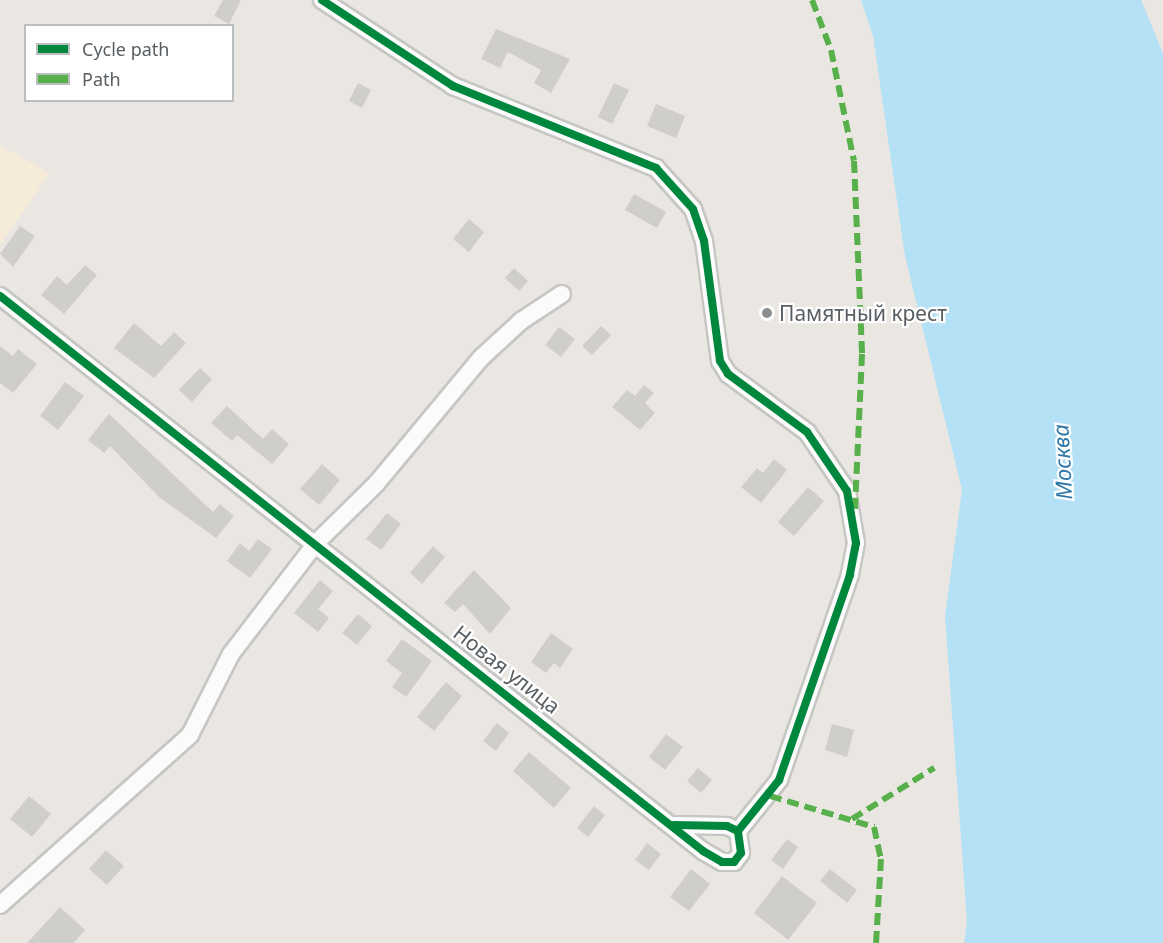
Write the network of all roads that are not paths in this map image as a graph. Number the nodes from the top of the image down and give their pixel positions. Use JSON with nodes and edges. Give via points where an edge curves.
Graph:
{"nodes":[{"id":1,"x":322,"y":0,"type":"edge"},
{"id":2,"x":562,"y":294,"type":"dead end"},
{"id":3,"x":0,"y":296,"type":"edge"},
{"id":4,"x":317,"y":542,"type":"junction"},
{"id":5,"x":674,"y":825,"type":"junction"},
{"id":6,"x":738,"y":831,"type":"junction"},
{"id":7,"x":0,"y":906,"type":"edge"}],
"edges":[{"from":1,"to":6,"type":"street","via":[[453,86],[656,168],[693,209],[704,241],[720,361],[728,374],[807,432],[847,491],[856,543],[850,575],[779,780]]},
{"from":2,"to":4,"type":"street","via":[[521,321],[482,357],[376,484]]},
{"from":3,"to":4,"type":"street","name":"Новая улица"},
{"from":4,"to":5,"type":"street","name":"Новая улица"},
{"from":4,"to":7,"type":"street","via":[[231,654],[190,735]]},
{"from":5,"to":6,"type":"street","via":[[727,826]]},
{"from":5,"to":6,"type":"street","name":"Новая улица","via":[[722,862],[734,862],[741,853]]}]}
